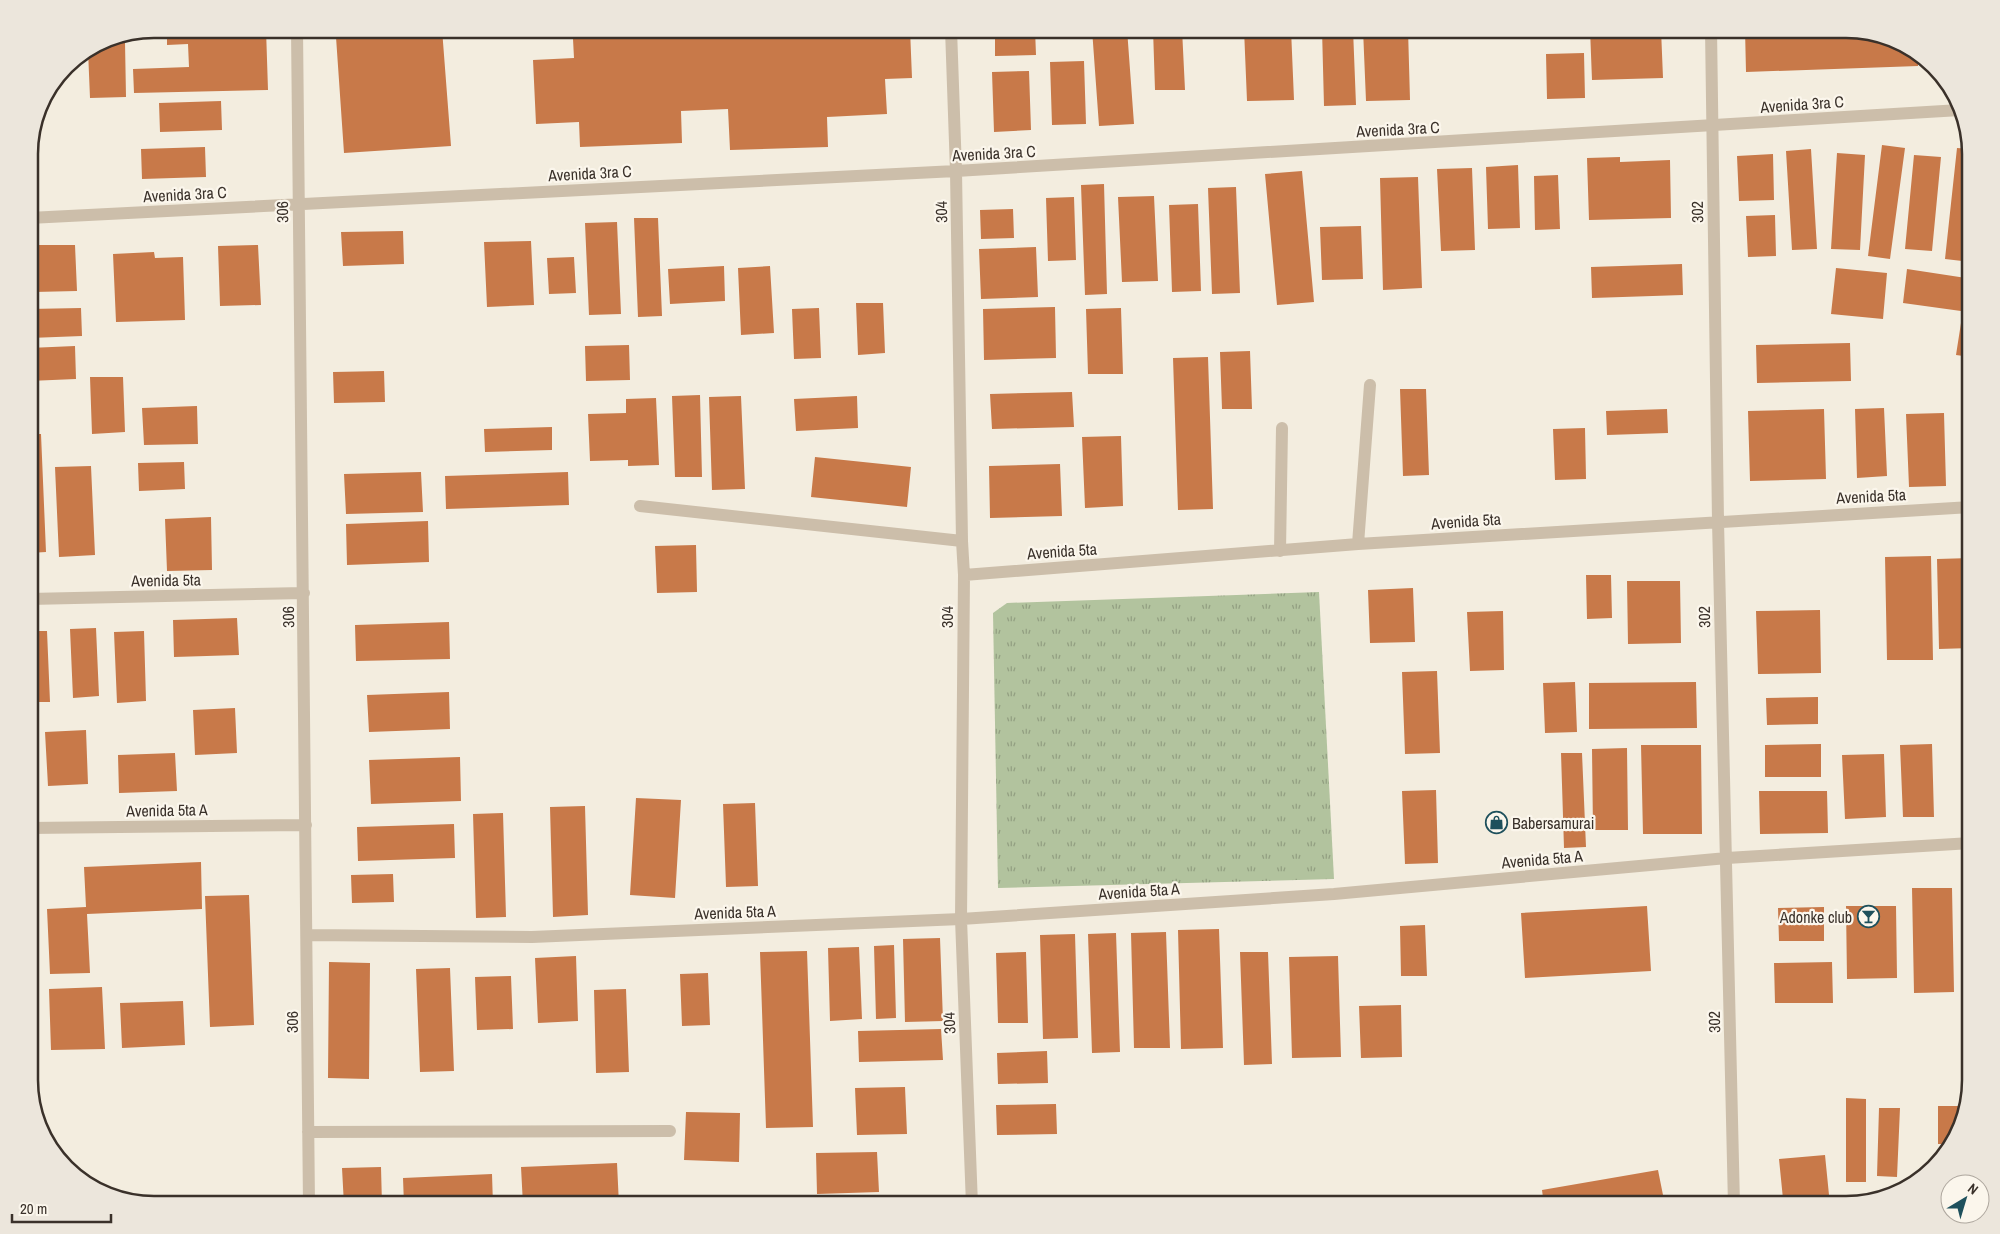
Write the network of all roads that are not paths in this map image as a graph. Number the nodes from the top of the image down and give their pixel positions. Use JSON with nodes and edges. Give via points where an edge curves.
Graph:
{"nodes":[{"id":1,"x":298,"y":38,"type":"edge"},
{"id":2,"x":952,"y":38,"type":"edge"},
{"id":3,"x":1711,"y":38,"type":"edge"},
{"id":4,"x":1954,"y":110,"type":"edge"},
{"id":5,"x":1711,"y":126,"type":"junction"},
{"id":6,"x":956,"y":171,"type":"junction"},
{"id":7,"x":298,"y":204,"type":"junction"},
{"id":8,"x":38,"y":218,"type":"edge"},
{"id":9,"x":1370,"y":386,"type":"dead end"},
{"id":10,"x":1282,"y":428,"type":"dead end"},
{"id":11,"x":640,"y":506,"type":"dead end"},
{"id":12,"x":1962,"y":507,"type":"edge"},
{"id":13,"x":1718,"y":521,"type":"junction"},
{"id":14,"x":962,"y":541,"type":"junction"},
{"id":15,"x":1358,"y":544,"type":"junction"},
{"id":16,"x":1280,"y":551,"type":"junction"},
{"id":17,"x":964,"y":575,"type":"junction"},
{"id":18,"x":304,"y":592,"type":"junction"},
{"id":19,"x":38,"y":599,"type":"edge"},
{"id":20,"x":306,"y":825,"type":"junction"},
{"id":21,"x":38,"y":828,"type":"edge"},
{"id":22,"x":1962,"y":844,"type":"edge"},
{"id":23,"x":1727,"y":858,"type":"junction"},
{"id":24,"x":961,"y":919,"type":"junction"},
{"id":25,"x":307,"y":935,"type":"junction"},
{"id":26,"x":670,"y":1131,"type":"dead end"},
{"id":27,"x":308,"y":1132,"type":"junction"},
{"id":28,"x":309,"y":1196,"type":"edge"},
{"id":29,"x":972,"y":1196,"type":"edge"},
{"id":30,"x":1734,"y":1196,"type":"edge"}],
"edges":[{"from":1,"to":7,"type":"street","name":"306"},
{"from":2,"to":6,"type":"street","name":"304"},
{"from":3,"to":5,"type":"street","name":"302"},
{"from":4,"to":5,"type":"street","name":"Avenida 3ra C"},
{"from":5,"to":6,"type":"street","name":"Avenida 3ra C"},
{"from":5,"to":13,"type":"street","name":"302"},
{"from":6,"to":7,"type":"street","name":"Avenida 3ra C"},
{"from":6,"to":14,"type":"street","name":"304"},
{"from":7,"to":8,"type":"street","name":"Avenida 3ra C"},
{"from":7,"to":18,"type":"street","name":"306"},
{"from":9,"to":15,"type":"street"},
{"from":10,"to":16,"type":"street"},
{"from":11,"to":14,"type":"street"},
{"from":12,"to":13,"type":"street","name":"Avenida 5ta"},
{"from":13,"to":15,"type":"street","name":"Avenida 5ta"},
{"from":13,"to":23,"type":"street","name":"302"},
{"from":14,"to":17,"type":"street","name":"304"},
{"from":15,"to":16,"type":"street","name":"Avenida 5ta"},
{"from":16,"to":17,"type":"street","name":"Avenida 5ta"},
{"from":17,"to":24,"type":"street","name":"304"},
{"from":18,"to":19,"type":"street","name":"Avenida 5ta"},
{"from":18,"to":20,"type":"street","name":"306"},
{"from":20,"to":21,"type":"street","name":"Avenida 5ta A"},
{"from":20,"to":25,"type":"street","name":"306"},
{"from":22,"to":23,"type":"street","name":"Avenida 5ta A"},
{"from":23,"to":24,"type":"street","name":"Avenida 5ta A","via":[[1334,894]]},
{"from":23,"to":30,"type":"street","name":"302"},
{"from":24,"to":25,"type":"street","name":"Avenida 5ta A","via":[[532,937]]},
{"from":24,"to":29,"type":"street","name":"304"},
{"from":25,"to":27,"type":"street","name":"306"},
{"from":26,"to":27,"type":"street"},
{"from":27,"to":28,"type":"street","name":"306"}]}
